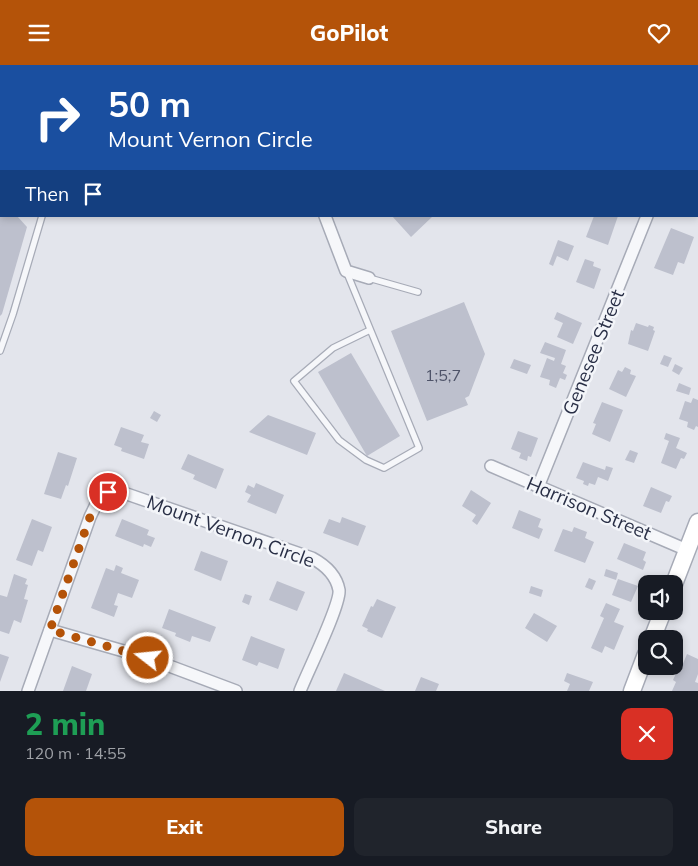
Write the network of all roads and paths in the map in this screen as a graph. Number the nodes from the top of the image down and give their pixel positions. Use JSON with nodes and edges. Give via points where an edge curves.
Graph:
{"nodes":[{"id":1,"x":42,"y":217,"type":"edge"},
{"id":2,"x":325,"y":217,"type":"edge"},
{"id":3,"x":647,"y":217,"type":"edge"},
{"id":4,"x":346,"y":271,"type":"junction"},
{"id":5,"x":369,"y":277,"type":"joint"},
{"id":6,"x":418,"y":292,"type":"dead end"},
{"id":7,"x":370,"y":330,"type":"junction"},
{"id":8,"x":0,"y":351,"type":"edge"},
{"id":9,"x":491,"y":466,"type":"dead end"},
{"id":10,"x":538,"y":487,"type":"junction"},
{"id":11,"x":698,"y":522,"type":"edge"},
{"id":12,"x":687,"y":550,"type":"junction"},
{"id":13,"x":677,"y":575,"type":"edge"},
{"id":14,"x":50,"y":630,"type":"junction"},
{"id":15,"x":638,"y":675,"type":"edge"},
{"id":16,"x":28,"y":691,"type":"edge"},
{"id":17,"x":236,"y":691,"type":"edge"},
{"id":18,"x":300,"y":691,"type":"edge"},
{"id":19,"x":632,"y":691,"type":"edge"}],
"edges":[{"from":1,"to":8,"type":"lane"},
{"from":2,"to":4,"type":"street"},
{"from":3,"to":10,"type":"street","name":"Genesee Street"},
{"from":4,"to":5,"type":"street"},
{"from":4,"to":7,"type":"lane"},
{"from":5,"to":6,"type":"lane"},
{"from":7,"to":7,"type":"lane","via":[[419,448],[384,468],[366,460],[339,440],[294,381],[333,348]]},
{"from":9,"to":10,"type":"street","name":"Harrison Street"},
{"from":10,"to":12,"type":"street","name":"Harrison Street"},
{"from":11,"to":12,"type":"main road"},
{"from":12,"to":13,"type":"main road"},
{"from":14,"to":16,"type":"street"},
{"from":14,"to":17,"type":"street","via":[[148,658]]},
{"from":14,"to":18,"type":"street","name":"Mount Vernon Circle","via":[[95,506],[108,492],[124,493],[325,565],[339,591],[335,609]]},
{"from":15,"to":19,"type":"main road"}]}
